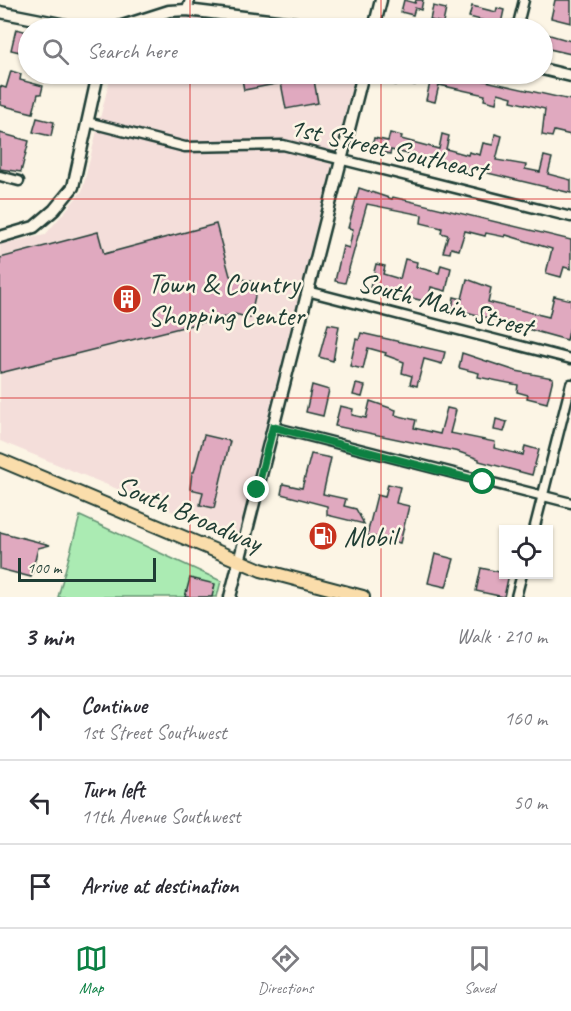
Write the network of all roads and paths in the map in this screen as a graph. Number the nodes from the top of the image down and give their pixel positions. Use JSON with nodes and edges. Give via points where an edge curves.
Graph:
{"nodes":[{"id":1,"x":381,"y":0,"type":"edge"},
{"id":2,"x":524,"y":0,"type":"edge"},
{"id":3,"x":188,"y":5,"type":"edge"},
{"id":4,"x":0,"y":12,"type":"edge"},
{"id":5,"x":30,"y":18,"type":"edge"},
{"id":6,"x":147,"y":18,"type":"edge"},
{"id":7,"x":271,"y":18,"type":"edge"},
{"id":8,"x":376,"y":18,"type":"edge"},
{"id":9,"x":520,"y":18,"type":"edge"},
{"id":10,"x":553,"y":72,"type":"edge"},
{"id":11,"x":571,"y":76,"type":"edge"},
{"id":12,"x":96,"y":84,"type":"edge"},
{"id":13,"x":360,"y":84,"type":"edge"},
{"id":14,"x":87,"y":122,"type":"junction"},
{"id":15,"x":341,"y":159,"type":"junction"},
{"id":16,"x":0,"y":176,"type":"edge"},
{"id":17,"x":19,"y":181,"type":"dead end"},
{"id":18,"x":571,"y":217,"type":"edge"},
{"id":19,"x":0,"y":237,"type":"edge"},
{"id":20,"x":307,"y":291,"type":"junction"},
{"id":21,"x":571,"y":359,"type":"edge"},
{"id":22,"x":571,"y":384,"type":"edge"},
{"id":23,"x":273,"y":427,"type":"junction"},
{"id":24,"x":0,"y":460,"type":"edge"},
{"id":25,"x":543,"y":496,"type":"junction"},
{"id":26,"x":571,"y":503,"type":"edge"},
{"id":27,"x":535,"y":525,"type":"edge"},
{"id":28,"x":239,"y":561,"type":"junction"},
{"id":29,"x":521,"y":579,"type":"edge"},
{"id":30,"x":230,"y":597,"type":"edge"},
{"id":31,"x":363,"y":597,"type":"edge"},
{"id":32,"x":516,"y":597,"type":"edge"}],
"edges":[{"from":1,"to":8,"type":"street"},
{"from":2,"to":9,"type":"street"},
{"from":3,"to":6,"type":"street"},
{"from":3,"to":7,"type":"street"},
{"from":4,"to":5,"type":"street"},
{"from":10,"to":11,"type":"street"},
{"from":12,"to":14,"type":"street"},
{"from":13,"to":15,"type":"street"},
{"from":14,"to":15,"type":"street","name":"1st Street Southeast","via":[[185,147],[283,145]]},
{"from":14,"to":19,"type":"street","via":[[73,187],[34,227]]},
{"from":15,"to":18,"type":"street","name":"1st Street Southeast"},
{"from":15,"to":20,"type":"street"},
{"from":16,"to":17,"type":"street"},
{"from":20,"to":21,"type":"street","name":"South Main Street"},
{"from":20,"to":23,"type":"street"},
{"from":22,"to":25,"type":"street"},
{"from":23,"to":25,"type":"street"},
{"from":23,"to":28,"type":"street"},
{"from":24,"to":28,"type":"main road","name":"South Broadway"},
{"from":25,"to":26,"type":"street"},
{"from":25,"to":27,"type":"street"},
{"from":28,"to":30,"type":"street"},
{"from":28,"to":31,"type":"main road","name":"South Broadway"},
{"from":29,"to":32,"type":"street"}]}
